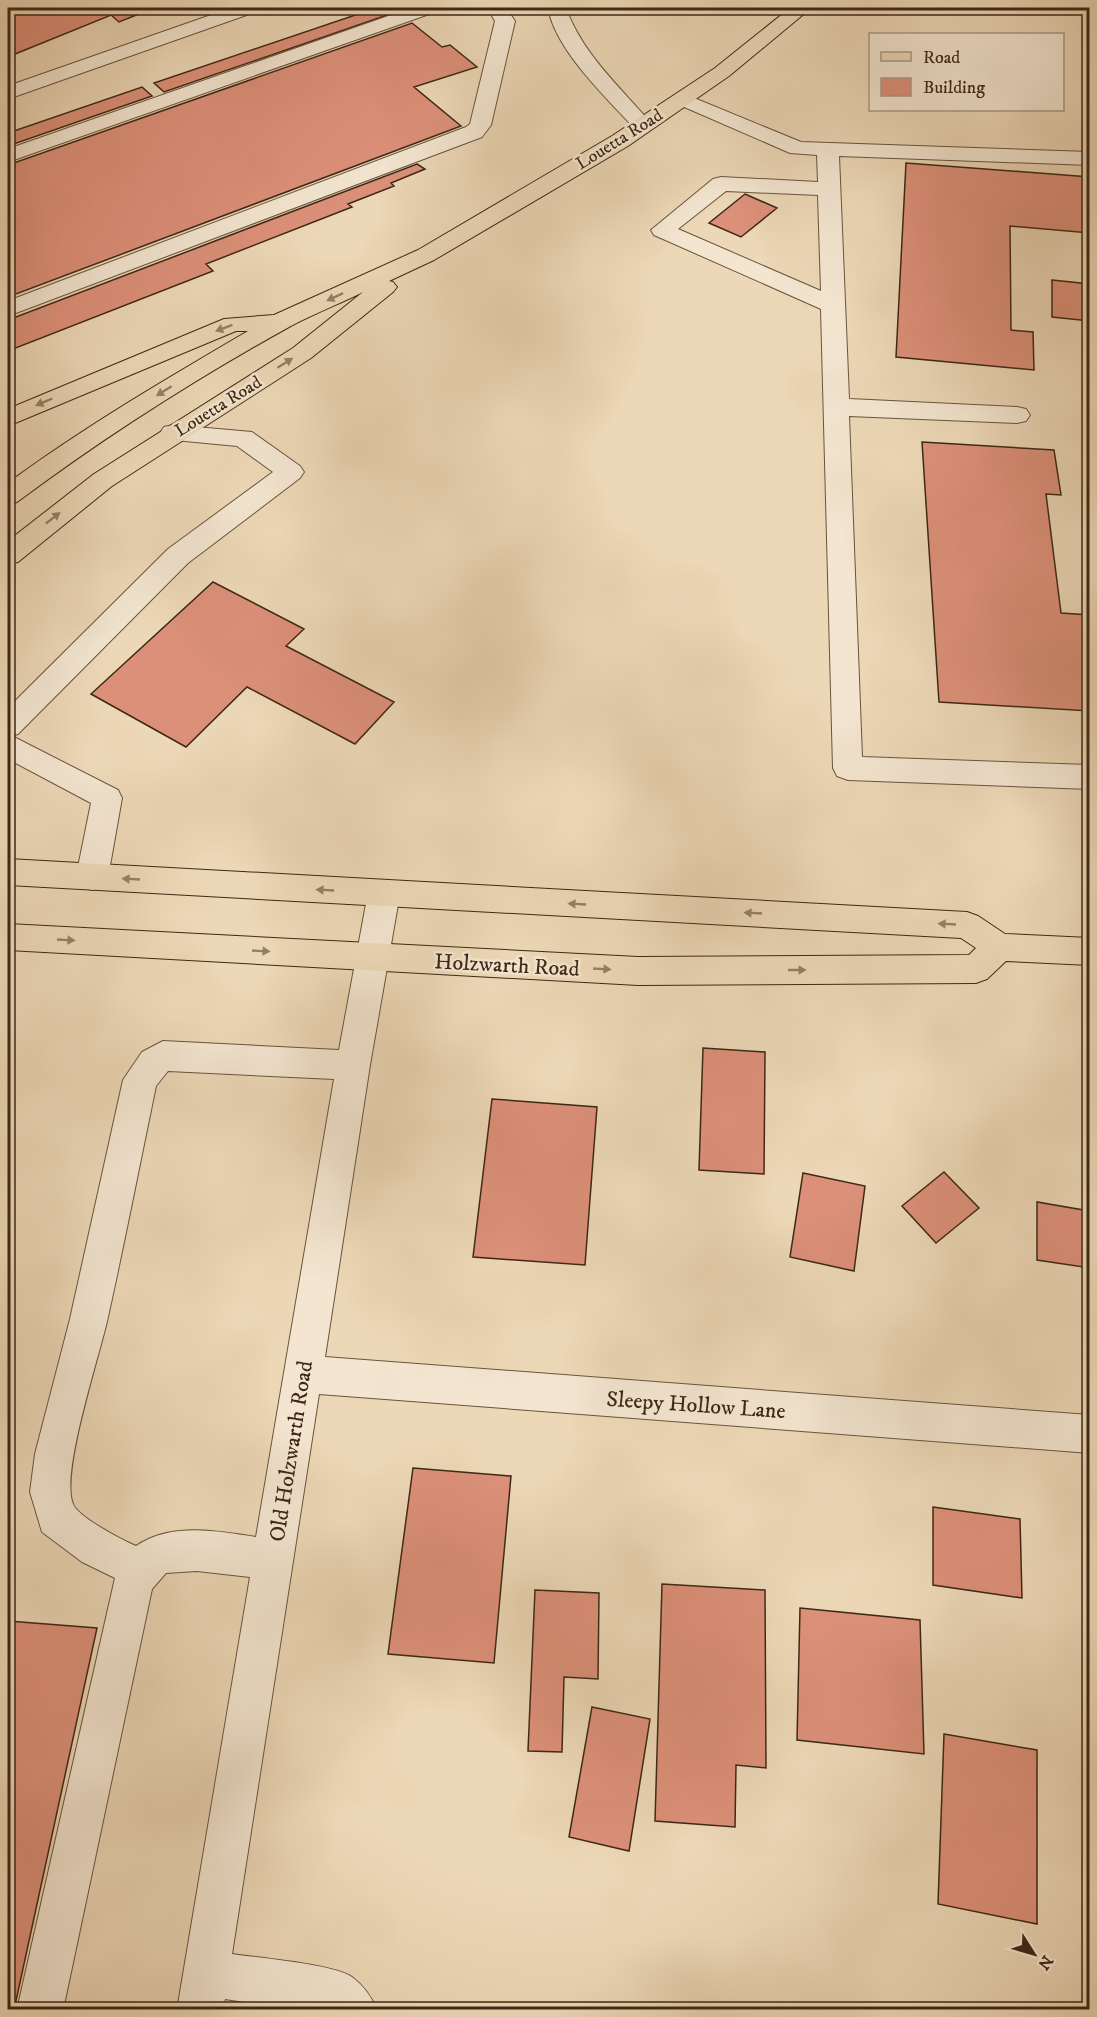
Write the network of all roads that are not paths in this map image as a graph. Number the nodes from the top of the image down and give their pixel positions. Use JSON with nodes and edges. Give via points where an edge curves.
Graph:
{"nodes":[{"id":1,"x":248,"y":8,"type":"edge"},
{"id":2,"x":428,"y":8,"type":"edge"},
{"id":3,"x":497,"y":8,"type":"edge"},
{"id":4,"x":557,"y":8,"type":"edge"},
{"id":5,"x":801,"y":8,"type":"edge"},
{"id":6,"x":8,"y":93,"type":"edge"},
{"id":7,"x":682,"y":99,"type":"junction"},
{"id":8,"x":642,"y":126,"type":"junction"},
{"id":9,"x":828,"y":149,"type":"junction"},
{"id":10,"x":8,"y":156,"type":"edge"},
{"id":11,"x":1089,"y":159,"type":"edge"},
{"id":12,"x":830,"y":189,"type":"junction"},
{"id":13,"x":426,"y":255,"type":"junction"},
{"id":14,"x":833,"y":305,"type":"junction"},
{"id":15,"x":8,"y":309,"type":"edge"},
{"id":16,"x":282,"y":321,"type":"junction"},
{"id":17,"x":232,"y":396,"type":"junction"},
{"id":18,"x":836,"y":407,"type":"junction"},
{"id":19,"x":1017,"y":415,"type":"dead end"},
{"id":20,"x":8,"y":418,"type":"edge"},
{"id":21,"x":173,"y":433,"type":"junction"},
{"id":22,"x":243,"y":438,"type":"junction"},
{"id":23,"x":8,"y":496,"type":"edge"},
{"id":24,"x":8,"y":555,"type":"edge"},
{"id":25,"x":8,"y":726,"type":"edge"},
{"id":26,"x":8,"y":746,"type":"edge"},
{"id":27,"x":1089,"y":777,"type":"edge"},
{"id":28,"x":8,"y":872,"type":"edge"},
{"id":29,"x":92,"y":877,"type":"junction"},
{"id":30,"x":384,"y":893,"type":"junction"},
{"id":31,"x":8,"y":940,"type":"edge"},
{"id":32,"x":999,"y":947,"type":"junction"},
{"id":33,"x":1089,"y":952,"type":"edge"},
{"id":34,"x":371,"y":957,"type":"junction"},
{"id":35,"x":353,"y":1065,"type":"junction"},
{"id":36,"x":303,"y":1374,"type":"junction"},
{"id":37,"x":1089,"y":1434,"type":"edge"},
{"id":38,"x":273,"y":1560,"type":"junction"},
{"id":39,"x":140,"y":1569,"type":"junction"},
{"id":40,"x":203,"y":1991,"type":"edge"},
{"id":41,"x":40,"y":2010,"type":"edge"},
{"id":42,"x":354,"y":2010,"type":"edge"}],
"edges":[{"from":1,"to":6,"type":"street"},
{"from":2,"to":10,"type":"street"},
{"from":3,"to":15,"type":"street","via":[[505,21],[480,125],[474,132]]},
{"from":4,"to":8,"type":"street","via":[[564,29],[581,54]]},
{"from":5,"to":7,"type":"main road","name":"Louetta Road"},
{"from":7,"to":8,"type":"main road","name":"Louetta Road"},
{"from":7,"to":9,"type":"street","via":[[798,148]]},
{"from":8,"to":13,"type":"main road","name":"Louetta Road"},
{"from":9,"to":11,"type":"street"},
{"from":9,"to":12,"type":"street"},
{"from":12,"to":14,"type":"street"},
{"from":12,"to":14,"type":"street","via":[[721,184],[662,230]]},
{"from":13,"to":16,"type":"main road","name":"Louetta Road","one_way":true},
{"from":17,"to":13,"type":"main road","name":"Louetta Road","one_way":true,"via":[[302,353]]},
{"from":14,"to":18,"type":"street"},
{"from":16,"to":20,"type":"main road","one_way":true,"via":[[232,324]]},
{"from":16,"to":23,"type":"main road","name":"Louetta Road","one_way":true,"via":[[63,455]]},
{"from":17,"to":21,"type":"main road","name":"Louetta Road"},
{"from":17,"to":22,"type":"street"},
{"from":18,"to":19,"type":"street"},
{"from":18,"to":27,"type":"street","via":[[848,768]]},
{"from":21,"to":22,"type":"street"},
{"from":24,"to":21,"type":"main road","name":"Louetta Road","one_way":true,"via":[[103,480]]},
{"from":22,"to":25,"type":"street","via":[[291,472],[178,556]]},
{"from":26,"to":29,"type":"street","via":[[107,798]]},
{"from":28,"to":29,"type":"main road"},
{"from":30,"to":29,"type":"main road","one_way":true},
{"from":32,"to":30,"type":"main road","one_way":true,"via":[[967,925]]},
{"from":30,"to":34,"type":"street","name":"Old Holzwarth Road"},
{"from":31,"to":34,"type":"main road","name":"Holzwarth Road","one_way":true},
{"from":32,"to":33,"type":"main road"},
{"from":34,"to":32,"type":"main road","name":"Holzwarth Road","one_way":true,"via":[[638,971],[976,969]]},
{"from":34,"to":35,"type":"street","name":"Old Holzwarth Road"},
{"from":35,"to":36,"type":"street","name":"Old Holzwarth Road"},
{"from":35,"to":39,"type":"street","via":[[163,1056],[140,1080],[89,1319],[54,1454],[50,1492],[56,1518],[96,1548]]},
{"from":36,"to":37,"type":"street","name":"Sleepy Hollow Lane"},
{"from":36,"to":38,"type":"street","name":"Old Holzwarth Road"},
{"from":38,"to":39,"type":"street","via":[[189,1550],[157,1556]]},
{"from":38,"to":40,"type":"street","name":"Old Holzwarth Road"},
{"from":39,"to":41,"type":"street"},
{"from":40,"to":42,"type":"street","via":[[334,1992]]}]}
